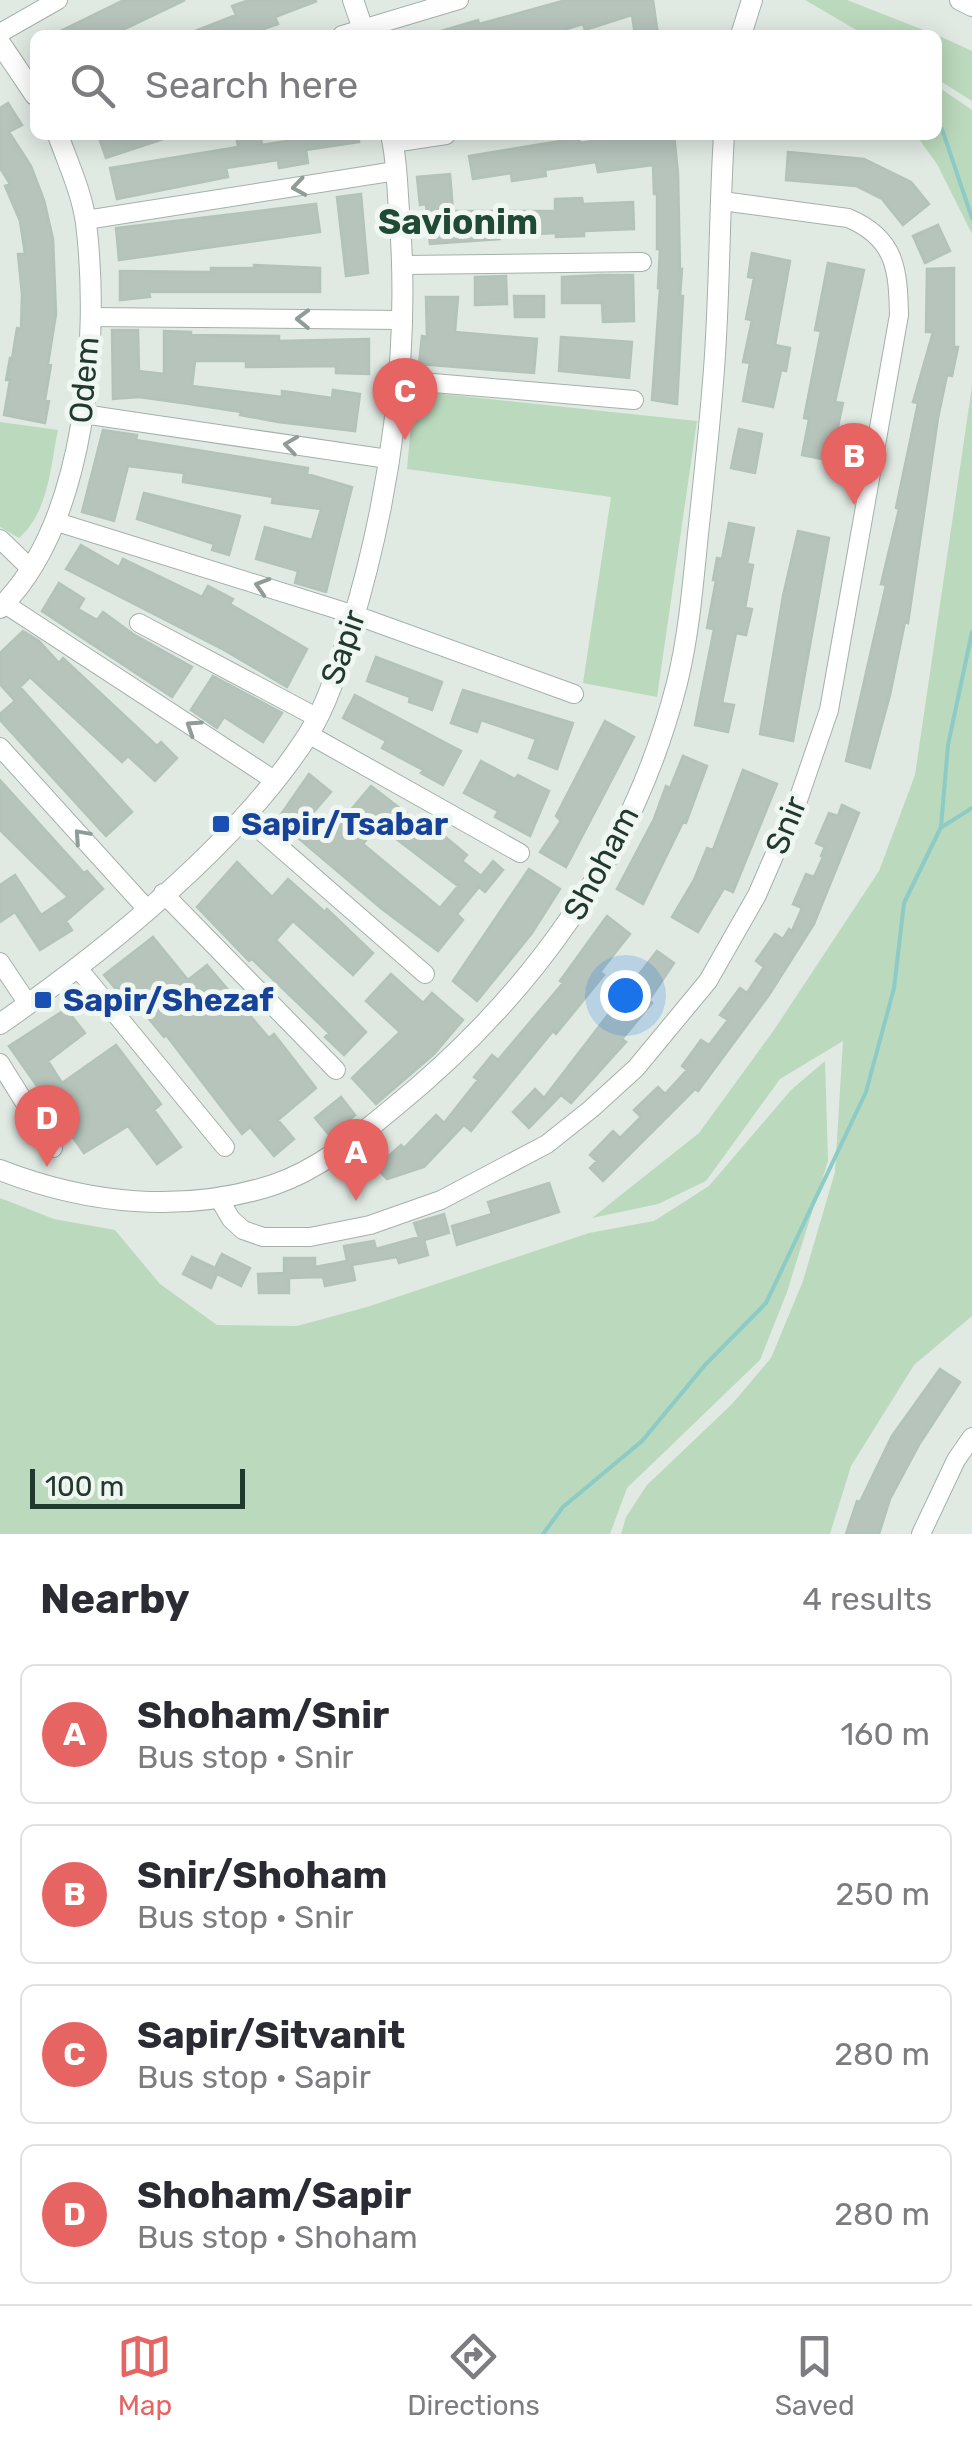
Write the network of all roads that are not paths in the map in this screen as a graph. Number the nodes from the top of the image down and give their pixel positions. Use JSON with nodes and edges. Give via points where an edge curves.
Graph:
{"nodes":[{"id":1,"x":58,"y":0,"type":"edge"},
{"id":2,"x":353,"y":0,"type":"edge"},
{"id":3,"x":460,"y":0,"type":"edge"},
{"id":4,"x":766,"y":0,"type":"edge"},
{"id":5,"x":960,"y":0,"type":"edge"},
{"id":6,"x":972,"y":6,"type":"edge"},
{"id":7,"x":747,"y":17,"type":"edge"},
{"id":8,"x":363,"y":30,"type":"edge"},
{"id":9,"x":370,"y":30,"type":"edge"},
{"id":10,"x":0,"y":33,"type":"edge"},
{"id":11,"x":0,"y":43,"type":"edge"},
{"id":12,"x":30,"y":88,"type":"edge"},
{"id":13,"x":60,"y":140,"type":"edge"},
{"id":14,"x":392,"y":140,"type":"edge"},
{"id":15,"x":724,"y":140,"type":"edge"},
{"id":16,"x":396,"y":171,"type":"junction"},
{"id":17,"x":722,"y":201,"type":"junction"},
{"id":18,"x":86,"y":220,"type":"junction"},
{"id":19,"x":642,"y":262,"type":"dead end"},
{"id":20,"x":404,"y":265,"type":"junction"},
{"id":21,"x":90,"y":316,"type":"junction"},
{"id":22,"x":400,"y":320,"type":"junction"},
{"id":23,"x":398,"y":380,"type":"junction"},
{"id":24,"x":634,"y":400,"type":"dead end"},
{"id":25,"x":82,"y":414,"type":"junction"},
{"id":26,"x":388,"y":459,"type":"junction"},
{"id":27,"x":56,"y":522,"type":"junction"},
{"id":28,"x":0,"y":539,"type":"edge"},
{"id":29,"x":30,"y":568,"type":"junction"},
{"id":30,"x":2,"y":606,"type":"edge"},
{"id":31,"x":354,"y":615,"type":"junction"},
{"id":32,"x":139,"y":623,"type":"dead end"},
{"id":33,"x":574,"y":694,"type":"dead end"},
{"id":34,"x":313,"y":726,"type":"junction"},
{"id":35,"x":0,"y":746,"type":"edge"},
{"id":36,"x":274,"y":780,"type":"junction"},
{"id":37,"x":244,"y":817,"type":"junction"},
{"id":38,"x":520,"y":853,"type":"dead end"},
{"id":39,"x":163,"y":893,"type":"junction"},
{"id":40,"x":146,"y":908,"type":"junction"},
{"id":41,"x":0,"y":962,"type":"edge"},
{"id":42,"x":77,"y":967,"type":"junction"},
{"id":43,"x":426,"y":974,"type":"dead end"},
{"id":44,"x":28,"y":1004,"type":"junction"},
{"id":45,"x":0,"y":1024,"type":"edge"},
{"id":46,"x":0,"y":1063,"type":"edge"},
{"id":47,"x":336,"y":1070,"type":"dead end"},
{"id":48,"x":225,"y":1147,"type":"dead end"},
{"id":49,"x":53,"y":1148,"type":"dead end"},
{"id":50,"x":0,"y":1170,"type":"edge"},
{"id":51,"x":218,"y":1198,"type":"junction"},
{"id":52,"x":972,"y":1437,"type":"edge"},
{"id":53,"x":956,"y":1460,"type":"junction"},
{"id":54,"x":972,"y":1474,"type":"edge"},
{"id":55,"x":921,"y":1534,"type":"edge"}],
"edges":[{"from":1,"to":10,"type":"street"},
{"from":2,"to":8,"type":"street"},
{"from":3,"to":9,"type":"street"},
{"from":4,"to":7,"type":"street"},
{"from":5,"to":6,"type":"street"},
{"from":11,"to":12,"type":"street"},
{"from":13,"to":18,"type":"street","name":"Odem"},
{"from":14,"to":16,"type":"street","name":"Sapir"},
{"from":15,"to":17,"type":"street","name":"Shoham"},
{"from":16,"to":18,"type":"street","one_way":true},
{"from":16,"to":20,"type":"street","name":"Sapir"},
{"from":17,"to":51,"type":"street","name":"Shoham","via":[[714,368],[678,681],[654,760],[616,842],[560,938],[446,1065],[312,1168]]},
{"from":17,"to":51,"type":"street","name":"Snir","via":[[848,218],[884,244],[898,274],[899,315],[829,710],[757,895],[708,982],[636,1068],[547,1144],[441,1200],[310,1237],[263,1238],[244,1230]]},
{"from":18,"to":21,"type":"street","name":"Odem"},
{"from":19,"to":20,"type":"street"},
{"from":20,"to":22,"type":"street","name":"Sapir"},
{"from":22,"to":21,"type":"street","one_way":true},
{"from":21,"to":25,"type":"street","name":"Odem"},
{"from":22,"to":23,"type":"street","name":"Sapir"},
{"from":23,"to":24,"type":"street"},
{"from":23,"to":26,"type":"street","name":"Sapir"},
{"from":26,"to":25,"type":"street","one_way":true},
{"from":25,"to":27,"type":"street","name":"Odem","via":[[75,465]]},
{"from":26,"to":31,"type":"street","name":"Sapir"},
{"from":27,"to":29,"type":"street","name":"Odem"},
{"from":31,"to":27,"type":"street","one_way":true},
{"from":28,"to":29,"type":"street"},
{"from":29,"to":30,"type":"street","name":"Odem"},
{"from":36,"to":30,"type":"street","one_way":true},
{"from":31,"to":33,"type":"street"},
{"from":31,"to":34,"type":"street","name":"Sapir"},
{"from":32,"to":34,"type":"street"},
{"from":34,"to":36,"type":"street","name":"Sapir"},
{"from":34,"to":38,"type":"street"},
{"from":40,"to":35,"type":"street","one_way":true},
{"from":36,"to":37,"type":"street","name":"Sapir"},
{"from":37,"to":39,"type":"street","name":"Sapir"},
{"from":37,"to":43,"type":"street"},
{"from":39,"to":40,"type":"street","name":"Sapir"},
{"from":39,"to":47,"type":"street"},
{"from":40,"to":42,"type":"street","name":"Sapir"},
{"from":41,"to":44,"type":"street"},
{"from":42,"to":44,"type":"street","name":"Sapir"},
{"from":42,"to":48,"type":"street"},
{"from":44,"to":45,"type":"street","name":"Sapir"},
{"from":46,"to":49,"type":"street"},
{"from":50,"to":51,"type":"street","name":"Shoham","via":[[88,1198]]},
{"from":52,"to":53,"type":"street"},
{"from":53,"to":54,"type":"street"},
{"from":53,"to":55,"type":"street"}]}
